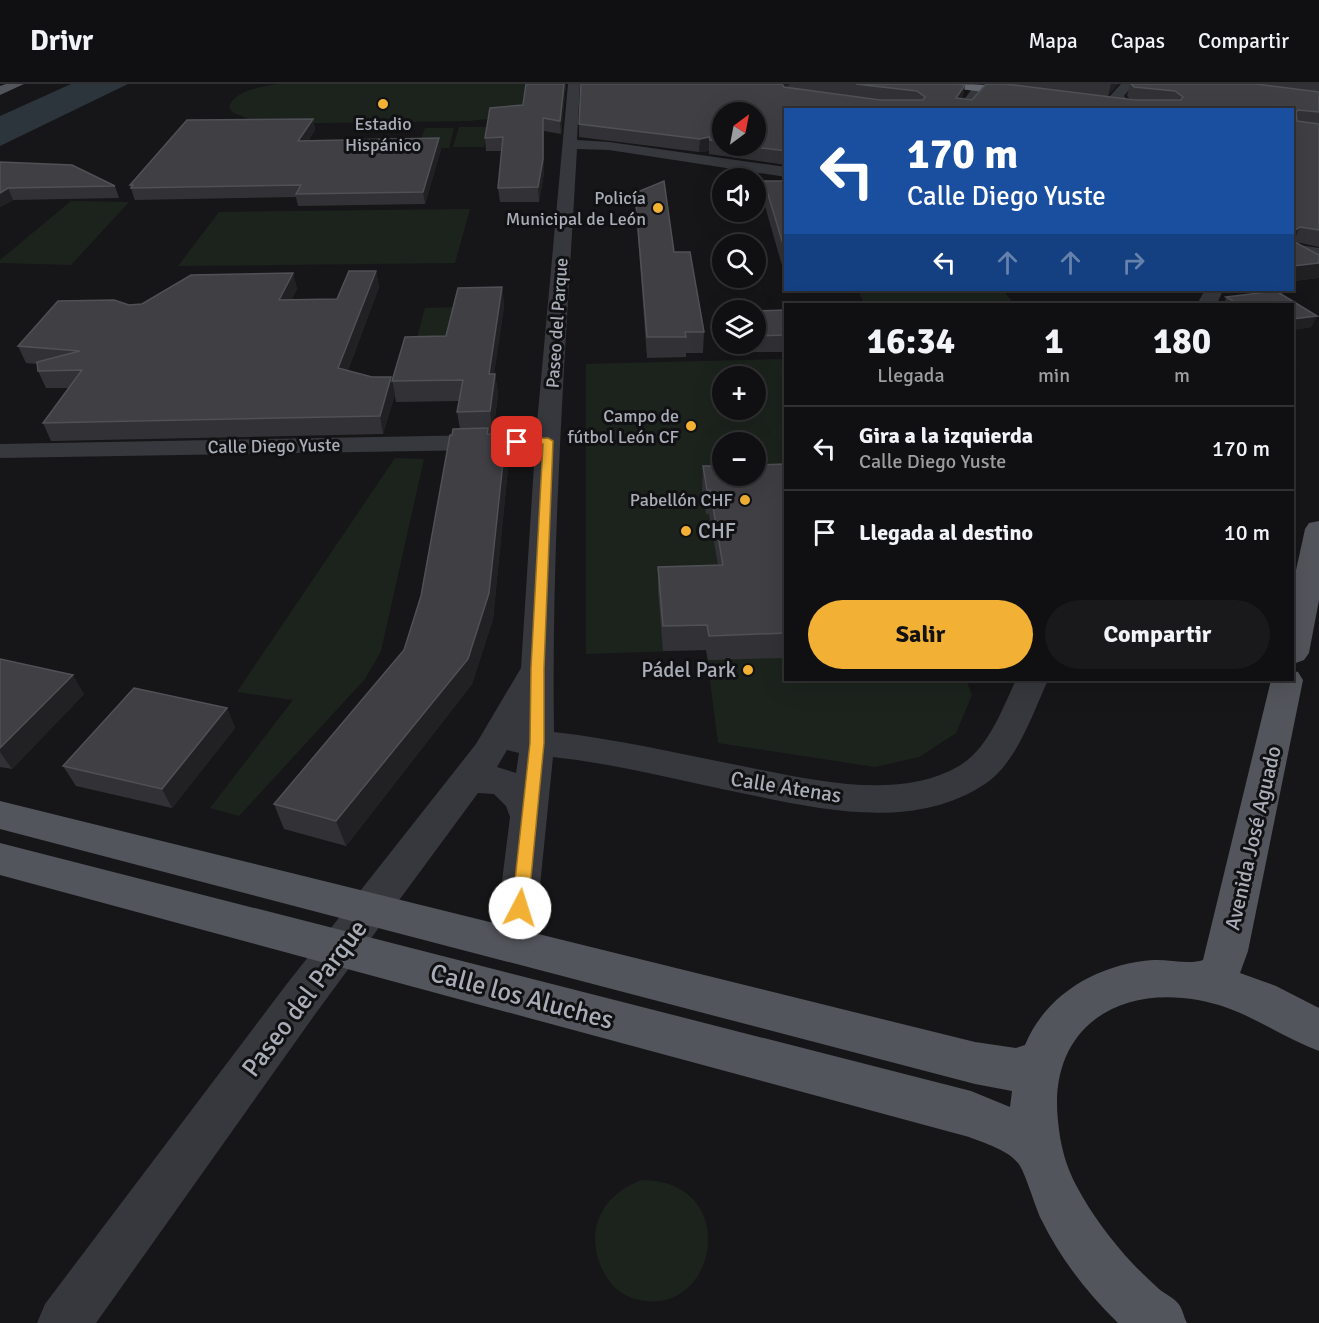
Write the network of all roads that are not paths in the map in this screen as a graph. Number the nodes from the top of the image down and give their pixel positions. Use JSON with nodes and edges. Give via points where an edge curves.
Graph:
{"nodes":[{"id":1,"x":18,"y":84,"type":"edge"},
{"id":2,"x":1128,"y":84,"type":"edge"},
{"id":3,"x":573,"y":85,"type":"edge"},
{"id":4,"x":945,"y":86,"type":"edge"},
{"id":5,"x":0,"y":92,"type":"edge"},
{"id":6,"x":977,"y":92,"type":"junction"},
{"id":7,"x":1103,"y":104,"type":"edge"},
{"id":8,"x":1129,"y":106,"type":"edge"},
{"id":9,"x":964,"y":108,"type":"edge"},
{"id":10,"x":568,"y":144,"type":"junction"},
{"id":11,"x":784,"y":172,"type":"edge"},
{"id":12,"x":1294,"y":249,"type":"edge"},
{"id":13,"x":1319,"y":253,"type":"edge"},
{"id":14,"x":548,"y":441,"type":"junction"},
{"id":15,"x":0,"y":451,"type":"edge"},
{"id":16,"x":1319,"y":529,"type":"edge"},
{"id":17,"x":1294,"y":648,"type":"edge"},
{"id":18,"x":537,"y":668,"type":"junction"},
{"id":19,"x":1032,"y":681,"type":"edge"},
{"id":20,"x":1287,"y":681,"type":"edge"},
{"id":21,"x":537,"y":743,"type":"junction"},
{"id":22,"x":477,"y":767,"type":"junction"},
{"id":23,"x":0,"y":815,"type":"edge"},
{"id":24,"x":529,"y":818,"type":"junction"},
{"id":25,"x":0,"y":859,"type":"edge"},
{"id":26,"x":370,"y":910,"type":"junction"},
{"id":27,"x":514,"y":945,"type":"junction"},
{"id":28,"x":340,"y":949,"type":"junction"},
{"id":29,"x":1197,"y":981,"type":"junction"},
{"id":30,"x":1319,"y":1031,"type":"edge"},
{"id":31,"x":1039,"y":1062,"type":"junction"},
{"id":32,"x":1038,"y":1148,"type":"junction"},
{"id":33,"x":64,"y":1323,"type":"edge"},
{"id":34,"x":1160,"y":1323,"type":"edge"}],
"edges":[{"from":1,"to":5,"type":"main road"},
{"from":2,"to":8,"type":"street","via":[[1117,96]]},
{"from":3,"to":10,"type":"street","name":"Paseo del Parque"},
{"from":4,"to":6,"type":"highway"},
{"from":4,"to":6,"type":"highway","via":[[1035,96]]},
{"from":6,"to":9,"type":"street"},
{"from":7,"to":8,"type":"highway"},
{"from":10,"to":11,"type":"street","via":[[609,146]]},
{"from":10,"to":14,"type":"street","name":"Paseo del Parque"},
{"from":12,"to":13,"type":"street"},
{"from":14,"to":15,"type":"street","name":"Calle Diego Yuste"},
{"from":14,"to":18,"type":"street","name":"Paseo del Parque"},
{"from":16,"to":17,"type":"main road"},
{"from":18,"to":21,"type":"street","name":"Paseo del Parque"},
{"from":18,"to":22,"type":"street","name":"Paseo del Parque"},
{"from":19,"to":21,"type":"street","name":"Calle Atenas","via":[[1002,744],[974,774],[935,793],[884,799],[824,796]]},
{"from":20,"to":29,"type":"main road","name":"Avenida José Aguado","via":[[1227,951],[1219,973]]},
{"from":21,"to":22,"type":"street","name":"Calle Atenas","via":[[513,740]]},
{"from":21,"to":24,"type":"street","name":"Paseo del Parque"},
{"from":22,"to":24,"type":"street","via":[[509,784],[521,796]]},
{"from":22,"to":26,"type":"street","name":"Paseo del Parque"},
{"from":23,"to":26,"type":"main road","name":"Calle los Aluches"},
{"from":24,"to":27,"type":"street","name":"Paseo del Parque"},
{"from":25,"to":28,"type":"main road","name":"Calle los Aluches"},
{"from":26,"to":27,"type":"main road","name":"Calle los Aluches"},
{"from":26,"to":28,"type":"street","name":"Paseo del Parque"},
{"from":27,"to":31,"type":"main road","name":"Calle los Aluches","via":[[975,1063],[1016,1070]]},
{"from":28,"to":32,"type":"main road","name":"Calle los Aluches","via":[[971,1114],[1014,1132]]},
{"from":28,"to":33,"type":"street","name":"Paseo del Parque"},
{"from":29,"to":30,"type":"main road","via":[[1240,991],[1285,1010]]},
{"from":29,"to":31,"type":"main road","via":[[1154,979],[1114,986],[1082,1003],[1056,1028]]},
{"from":31,"to":32,"type":"main road","via":[[1033,1117]]},
{"from":32,"to":34,"type":"main road","via":[[1052,1191],[1076,1235],[1109,1277]]}]}
